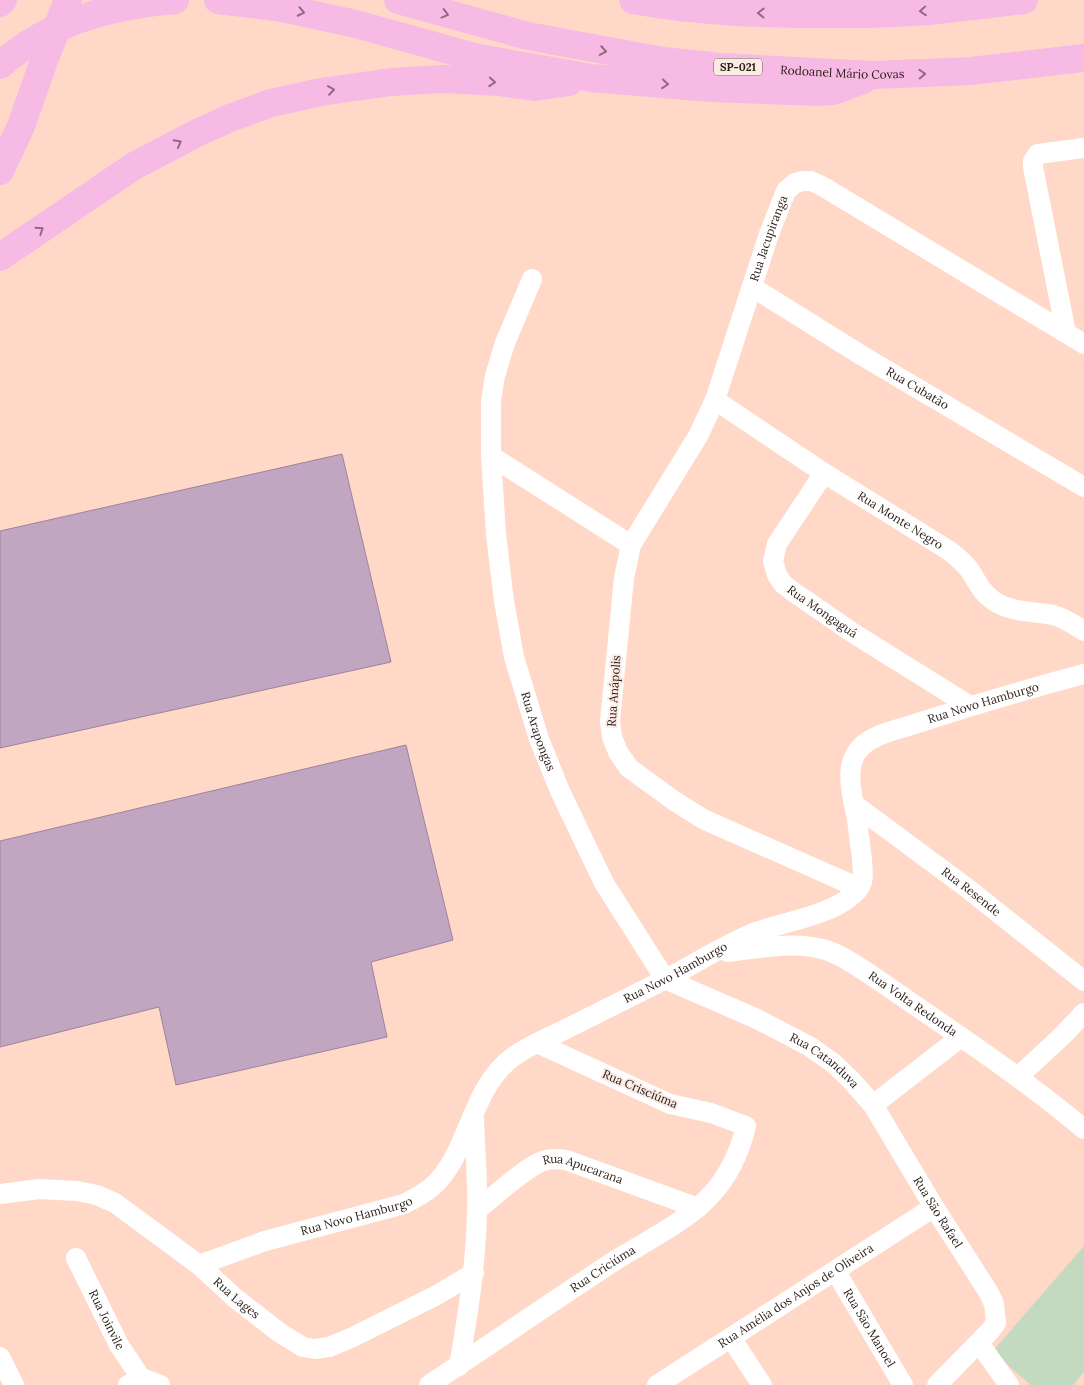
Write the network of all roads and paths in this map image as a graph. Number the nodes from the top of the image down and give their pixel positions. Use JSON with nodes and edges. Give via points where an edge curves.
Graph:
{"nodes":[{"id":1,"x":68,"y":0,"type":"edge"},
{"id":2,"x":175,"y":0,"type":"edge"},
{"id":3,"x":218,"y":0,"type":"edge"},
{"id":4,"x":398,"y":0,"type":"edge"},
{"id":5,"x":633,"y":0,"type":"edge"},
{"id":6,"x":1024,"y":0,"type":"edge"},
{"id":7,"x":38,"y":50,"type":"junction"},
{"id":8,"x":1084,"y":58,"type":"edge"},
{"id":9,"x":0,"y":65,"type":"edge"},
{"id":10,"x":874,"y":75,"type":"junction"},
{"id":11,"x":591,"y":78,"type":"junction"},
{"id":12,"x":0,"y":139,"type":"edge"},
{"id":13,"x":1084,"y":148,"type":"edge"},
{"id":14,"x":0,"y":171,"type":"edge"},
{"id":15,"x":0,"y":257,"type":"edge"},
{"id":16,"x":532,"y":279,"type":"dead end"},
{"id":17,"x":752,"y":287,"type":"junction"},
{"id":18,"x":1066,"y":333,"type":"junction"},
{"id":19,"x":1084,"y":344,"type":"edge"},
{"id":20,"x":715,"y":400,"type":"junction"},
{"id":21,"x":491,"y":456,"type":"junction"},
{"id":22,"x":824,"y":473,"type":"junction"},
{"id":23,"x":1084,"y":487,"type":"edge"},
{"id":24,"x":631,"y":545,"type":"junction"},
{"id":25,"x":1084,"y":631,"type":"edge"},
{"id":26,"x":1084,"y":674,"type":"edge"},
{"id":27,"x":970,"y":706,"type":"junction"},
{"id":28,"x":855,"y":805,"type":"junction"},
{"id":29,"x":859,"y":888,"type":"junction"},
{"id":30,"x":716,"y":953,"type":"junction"},
{"id":31,"x":665,"y":980,"type":"junction"},
{"id":32,"x":1084,"y":981,"type":"edge"},
{"id":33,"x":1082,"y":1018,"type":"edge"},
{"id":34,"x":961,"y":1037,"type":"junction"},
{"id":35,"x":537,"y":1043,"type":"junction"},
{"id":36,"x":1018,"y":1077,"type":"junction"},
{"id":37,"x":873,"y":1105,"type":"junction"},
{"id":38,"x":474,"y":1114,"type":"junction"},
{"id":39,"x":746,"y":1126,"type":"joint"},
{"id":40,"x":1084,"y":1129,"type":"edge"},
{"id":41,"x":0,"y":1194,"type":"edge"},
{"id":42,"x":934,"y":1207,"type":"junction"},
{"id":43,"x":698,"y":1208,"type":"junction"},
{"id":44,"x":477,"y":1210,"type":"junction"},
{"id":45,"x":76,"y":1258,"type":"dead end"},
{"id":46,"x":199,"y":1264,"type":"junction"},
{"id":47,"x":836,"y":1272,"type":"junction"},
{"id":48,"x":474,"y":1273,"type":"junction"},
{"id":49,"x":732,"y":1338,"type":"junction"},
{"id":50,"x":979,"y":1343,"type":"junction"},
{"id":51,"x":0,"y":1357,"type":"edge"},
{"id":52,"x":459,"y":1366,"type":"junction"},
{"id":53,"x":134,"y":1381,"type":"edge"},
{"id":54,"x":14,"y":1385,"type":"edge"},
{"id":55,"x":160,"y":1385,"type":"edge"},
{"id":56,"x":429,"y":1385,"type":"edge"},
{"id":57,"x":657,"y":1385,"type":"edge"},
{"id":58,"x":762,"y":1385,"type":"edge"},
{"id":59,"x":903,"y":1385,"type":"edge"},
{"id":60,"x":938,"y":1385,"type":"edge"},
{"id":61,"x":1009,"y":1385,"type":"edge"}],
"edges":[{"from":1,"to":7,"type":"highway"},
{"from":2,"to":7,"type":"highway","via":[[104,12],[68,23]]},
{"from":3,"to":11,"type":"highway","one_way":true,"via":[[282,8],[356,24],[474,57]]},
{"from":4,"to":10,"type":"highway","name":"Rodoanel Mário Covas","number":"SP-021","one_way":true,"via":[[528,36],[663,61]]},
{"from":6,"to":5,"type":"highway","one_way":true,"via":[[876,14],[737,13]]},
{"from":7,"to":9,"type":"highway"},
{"from":7,"to":12,"type":"highway","via":[[17,112]]},
{"from":7,"to":14,"type":"highway","via":[[21,126]]},
{"from":10,"to":8,"type":"highway","name":"Rodoanel Mário Covas","number":"SP-021","one_way":true,"via":[[971,71]]},
{"from":11,"to":10,"type":"highway","one_way":true,"via":[[711,88],[818,92],[833,91]]},
{"from":15,"to":11,"type":"highway","one_way":true,"via":[[134,166],[214,126],[271,103],[391,82],[443,79],[535,87]]},
{"from":13,"to":18,"type":"street","via":[[1038,154],[1033,161]]},
{"from":16,"to":21,"type":"street","name":"Rua Arapongas","via":[[495,376],[491,401]]},
{"from":17,"to":18,"type":"street","name":"Rua Jacupiranga","via":[[786,191],[795,183],[811,181]]},
{"from":17,"to":20,"type":"street","name":"Rua Jacupiranga"},
{"from":17,"to":23,"type":"street","name":"Rua Cubatão"},
{"from":18,"to":19,"type":"street","name":"Rua Jacupiranga"},
{"from":20,"to":22,"type":"street","name":"Rua Monte Negro"},
{"from":20,"to":24,"type":"street","name":"Rua Jacupiranga","via":[[698,436]]},
{"from":21,"to":24,"type":"street"},
{"from":21,"to":31,"type":"street","name":"Rua Arapongas","via":[[504,601],[514,657],[539,739],[604,883]]},
{"from":22,"to":25,"type":"street","name":"Rua Monte Negro","via":[[960,559],[984,594],[994,601],[1020,611],[1054,615]]},
{"from":22,"to":27,"type":"street","name":"Rua Mongaguá","via":[[777,544],[773,561],[777,575],[795,593],[853,633]]},
{"from":24,"to":29,"type":"street","name":"Rua Anápolis","via":[[624,578],[610,721],[618,752],[630,768],[703,819]]},
{"from":26,"to":27,"type":"street","name":"Rua Novo Hamburgo"},
{"from":27,"to":28,"type":"street","name":"Rua Novo Hamburgo","via":[[876,737],[861,747],[850,771]]},
{"from":28,"to":29,"type":"street","name":"Rua Novo Hamburgo","via":[[862,863]]},
{"from":28,"to":32,"type":"street","name":"Rua Resende"},
{"from":29,"to":30,"type":"street","name":"Rua Novo Hamburgo","via":[[835,907],[755,933]]},
{"from":30,"to":31,"type":"street","name":"Rua Novo Hamburgo"},
{"from":30,"to":34,"type":"street","name":"Rua Volta Redonda","via":[[784,946],[828,951],[883,983]]},
{"from":31,"to":35,"type":"street","name":"Rua Novo Hamburgo"},
{"from":31,"to":37,"type":"street","name":"Rua Catanduva","via":[[757,1019],[810,1046],[833,1063]]},
{"from":33,"to":36,"type":"street"},
{"from":34,"to":36,"type":"street","name":"Rua Volta Redonda"},
{"from":34,"to":37,"type":"street"},
{"from":35,"to":38,"type":"street","name":"Rua Novo Hamburgo","via":[[500,1068]]},
{"from":35,"to":39,"type":"street","name":"Rua Crisciúma","via":[[670,1104],[711,1112]]},
{"from":36,"to":40,"type":"street","name":"Rua Volta Redonda"},
{"from":37,"to":42,"type":"street","name":"Rua São Rafael"},
{"from":38,"to":44,"type":"street"},
{"from":38,"to":46,"type":"street","name":"Rua Novo Hamburgo","via":[[444,1173],[419,1196],[404,1204],[265,1241]]},
{"from":39,"to":43,"type":"street","name":"Rua Criciúma","via":[[727,1172],[712,1195]]},
{"from":41,"to":46,"type":"street","name":"Rua Lages","via":[[40,1189],[77,1191],[97,1196],[115,1203]]},
{"from":42,"to":47,"type":"street","name":"Rua Amélia dos Anjos de Oliveira"},
{"from":42,"to":50,"type":"street","name":"Rua São Rafael","via":[[994,1304],[996,1322]]},
{"from":43,"to":44,"type":"street","name":"Rua Apucarana","via":[[554,1158],[532,1167]]},
{"from":43,"to":52,"type":"street","name":"Rua Criciúma"},
{"from":44,"to":48,"type":"street"},
{"from":45,"to":53,"type":"street","name":"Rua Joinvile"},
{"from":46,"to":48,"type":"street","name":"Rua Lages","via":[[235,1298],[280,1333],[303,1347],[315,1349],[354,1337]]},
{"from":47,"to":49,"type":"street","name":"Rua Amélia dos Anjos de Oliveira"},
{"from":47,"to":59,"type":"street","name":"Rua São Manoel"},
{"from":48,"to":52,"type":"street"},
{"from":49,"to":57,"type":"street","name":"Rua Amélia dos Anjos de Oliveira"},
{"from":49,"to":58,"type":"street"},
{"from":50,"to":60,"type":"street"},
{"from":50,"to":61,"type":"street"},
{"from":51,"to":54,"type":"street"},
{"from":52,"to":56,"type":"street","name":"Rua Criciúma"},
{"from":53,"to":55,"type":"street"}]}
